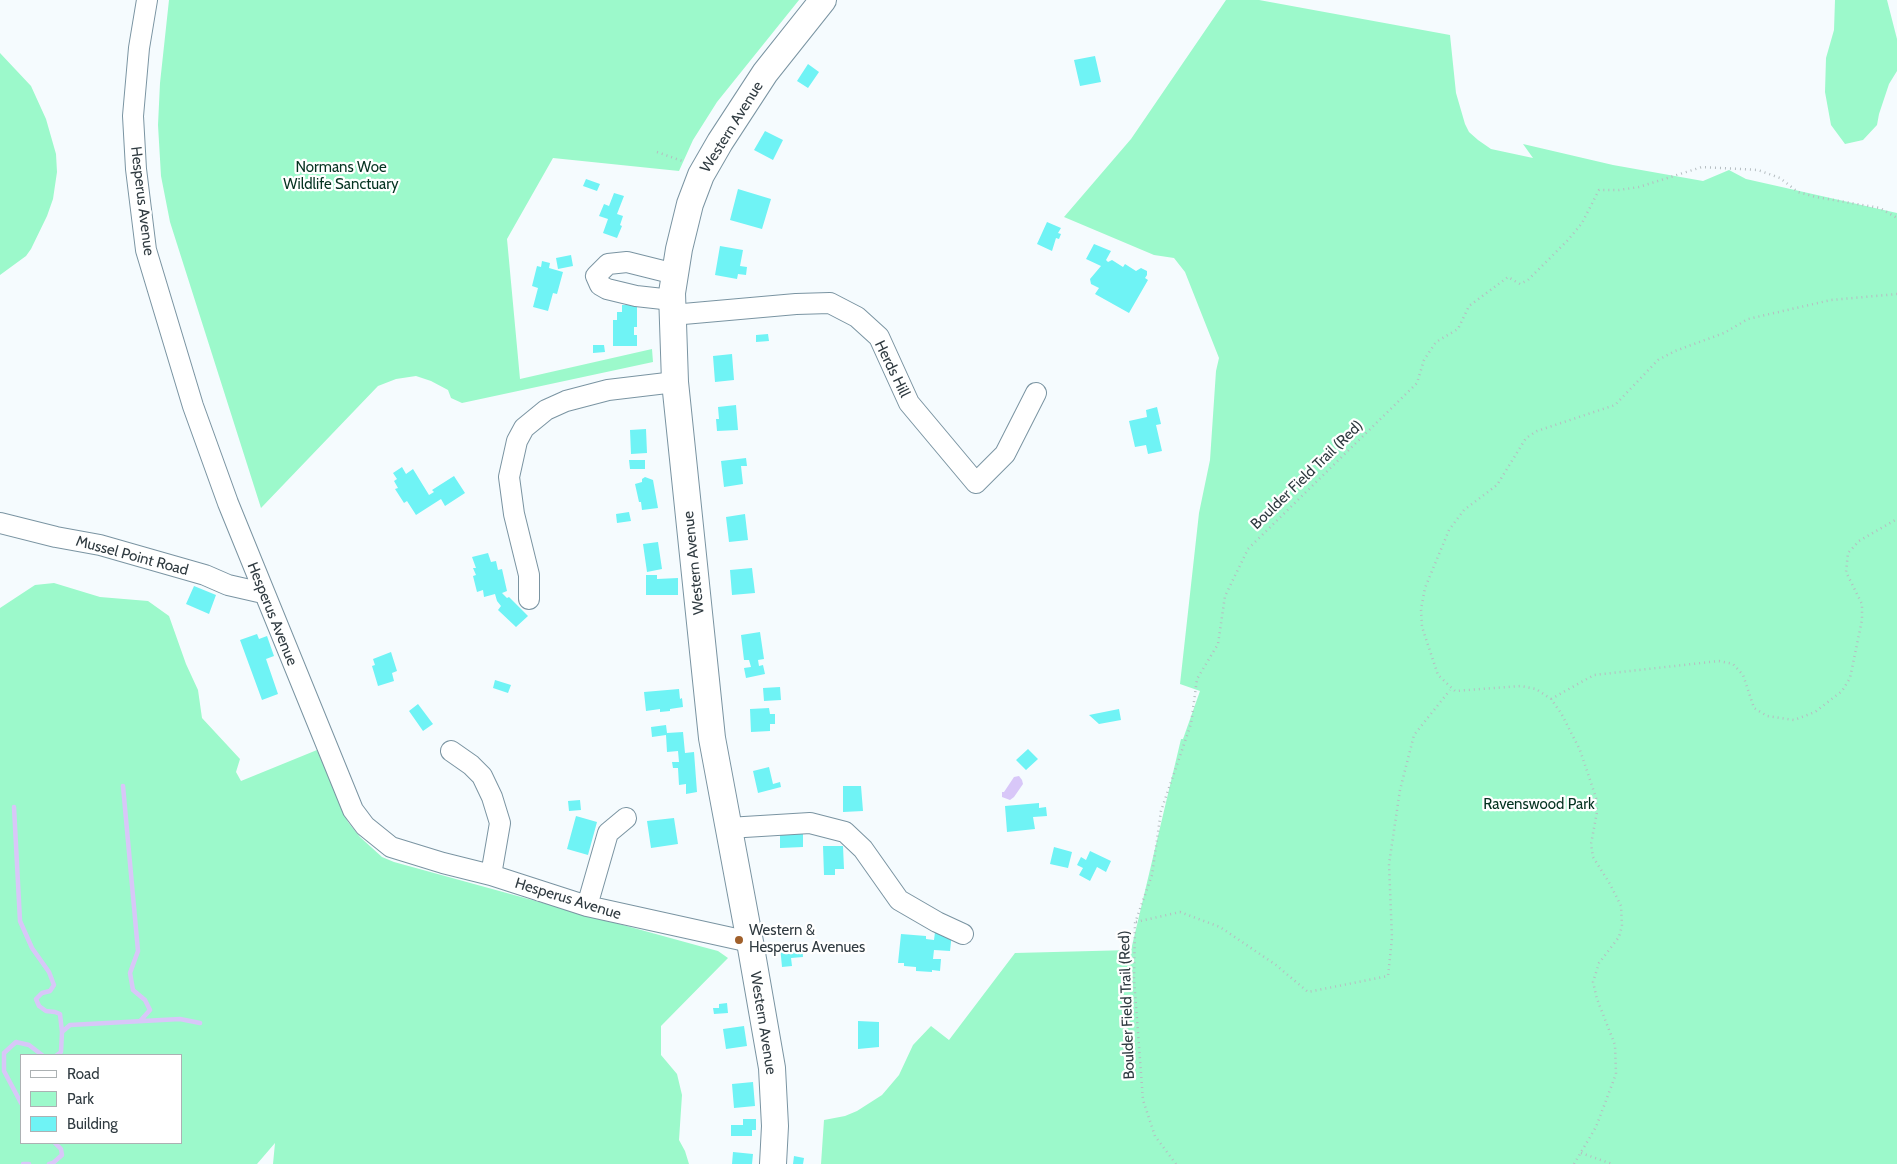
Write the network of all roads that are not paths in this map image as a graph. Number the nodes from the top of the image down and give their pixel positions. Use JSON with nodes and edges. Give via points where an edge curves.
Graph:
{"nodes":[{"id":1,"x":147,"y":0,"type":"edge"},
{"id":2,"x":823,"y":0,"type":"edge"},
{"id":3,"x":675,"y":274,"type":"junction"},
{"id":4,"x":672,"y":307,"type":"junction"},
{"id":5,"x":675,"y":382,"type":"junction"},
{"id":6,"x":1036,"y":394,"type":"dead end"},
{"id":7,"x":0,"y":523,"type":"edge"},
{"id":8,"x":263,"y":593,"type":"junction"},
{"id":9,"x":529,"y":599,"type":"dead end"},
{"id":10,"x":451,"y":751,"type":"dead end"},
{"id":11,"x":626,"y":818,"type":"dead end"},
{"id":12,"x":728,"y":828,"type":"junction"},
{"id":13,"x":491,"y":875,"type":"junction"},
{"id":14,"x":587,"y":906,"type":"junction"},
{"id":15,"x":963,"y":934,"type":"dead end"},
{"id":16,"x":750,"y":942,"type":"junction"},
{"id":17,"x":773,"y":1164,"type":"edge"}],
"edges":[{"from":1,"to":8,"type":"street","name":"Hesperus Avenue","via":[[133,116],[146,250],[192,406]]},
{"from":2,"to":3,"type":"main road","name":"Western Avenue","via":[[765,73],[705,169],[690,204]]},
{"from":3,"to":4,"type":"main road","name":"Western Avenue"},
{"from":3,"to":4,"type":"street","via":[[627,262],[608,264],[596,276],[600,285],[607,289]]},
{"from":4,"to":5,"type":"main road","name":"Western Avenue"},
{"from":4,"to":6,"type":"street","name":"Herds Hill","via":[[830,303],[857,317],[878,337],[909,403],[976,483],[1004,454]]},
{"from":5,"to":9,"type":"street","via":[[608,390],[566,402],[546,410],[524,428],[517,442],[509,477],[529,575]]},
{"from":5,"to":12,"type":"main road","name":"Western Avenue","via":[[712,738]]},
{"from":7,"to":8,"type":"street","name":"Mussel Point Road","via":[[100,545],[243,590]]},
{"from":8,"to":13,"type":"street","name":"Hesperus Avenue","via":[[341,783],[353,810],[365,826],[391,847]]},
{"from":10,"to":13,"type":"street","via":[[482,776],[492,797],[500,823]]},
{"from":11,"to":14,"type":"street","via":[[608,833]]},
{"from":12,"to":15,"type":"street","via":[[810,823],[845,832],[864,849],[899,900]]},
{"from":12,"to":16,"type":"main road","name":"Western Avenue"},
{"from":13,"to":14,"type":"street","name":"Hesperus Avenue"},
{"from":14,"to":16,"type":"street","name":"Hesperus Avenue"},
{"from":16,"to":17,"type":"main road","name":"Western Avenue","via":[[772,1068]]}]}
